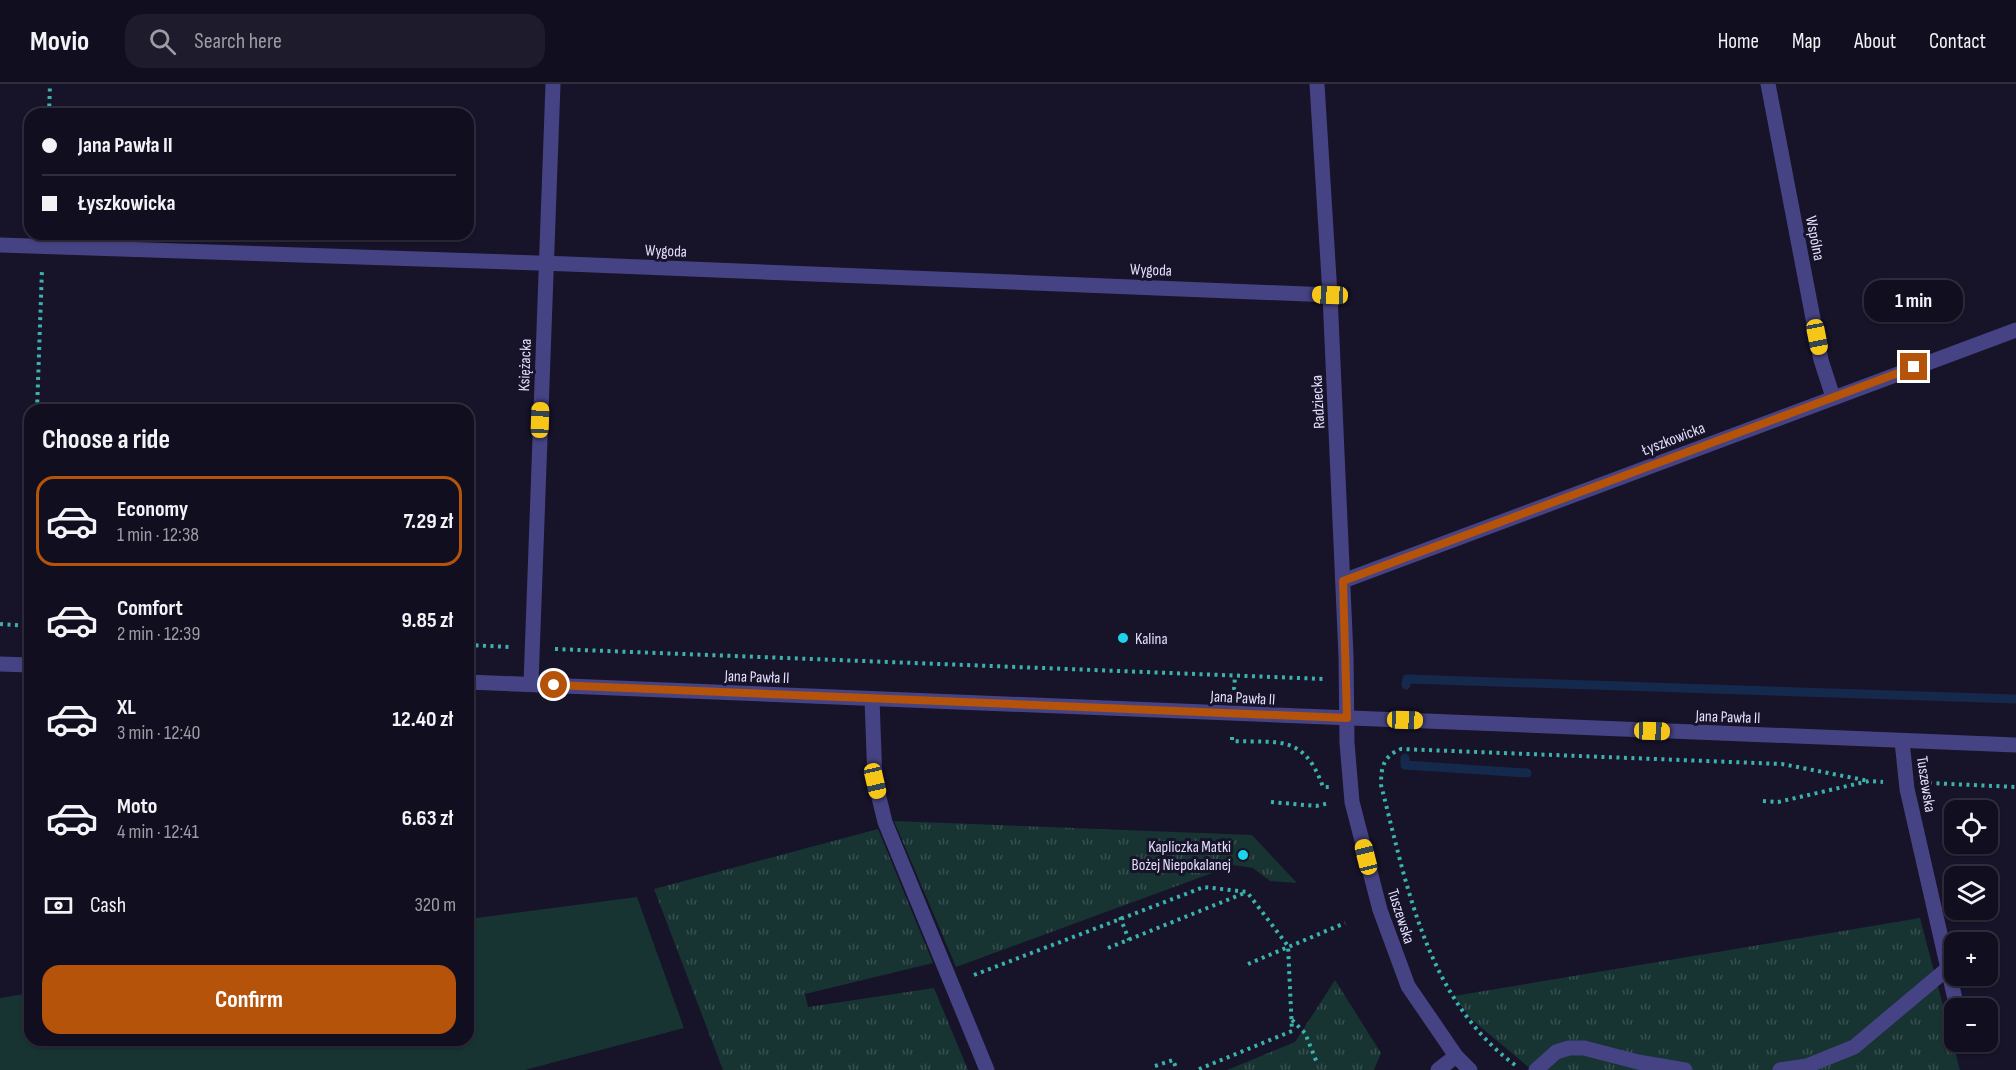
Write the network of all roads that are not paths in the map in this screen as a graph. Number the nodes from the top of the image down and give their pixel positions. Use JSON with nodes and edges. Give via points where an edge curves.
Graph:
{"nodes":[{"id":1,"x":553,"y":84,"type":"edge"},
{"id":2,"x":1317,"y":84,"type":"edge"},
{"id":3,"x":1768,"y":84,"type":"edge"},
{"id":4,"x":0,"y":245,"type":"edge"},
{"id":5,"x":546,"y":264,"type":"junction"},
{"id":6,"x":1330,"y":295,"type":"junction"},
{"id":7,"x":2016,"y":330,"type":"edge"},
{"id":8,"x":1833,"y":397,"type":"junction"},
{"id":9,"x":1343,"y":581,"type":"junction"},
{"id":10,"x":0,"y":664,"type":"edge"},
{"id":11,"x":24,"y":665,"type":"edge"},
{"id":12,"x":474,"y":682,"type":"edge"},
{"id":13,"x":531,"y":684,"type":"junction"},
{"id":14,"x":872,"y":699,"type":"junction"},
{"id":15,"x":1347,"y":718,"type":"junction"},
{"id":16,"x":1902,"y":741,"type":"junction"},
{"id":17,"x":2016,"y":746,"type":"edge"},
{"id":18,"x":1944,"y":956,"type":"edge"},
{"id":19,"x":1944,"y":972,"type":"edge"},
{"id":20,"x":1456,"y":1056,"type":"junction"},
{"id":21,"x":987,"y":1070,"type":"edge"},
{"id":22,"x":1438,"y":1070,"type":"edge"},
{"id":23,"x":1470,"y":1070,"type":"edge"},
{"id":24,"x":1536,"y":1070,"type":"edge"},
{"id":25,"x":1685,"y":1070,"type":"edge"},
{"id":26,"x":1780,"y":1070,"type":"edge"}],
"edges":[{"from":1,"to":5,"type":"street","name":"Księżacka"},
{"from":2,"to":6,"type":"street","name":"Radziecka"},
{"from":3,"to":8,"type":"street","name":"Wspólna","via":[[1821,360]]},
{"from":4,"to":5,"type":"street","name":"Wygoda"},
{"from":5,"to":6,"type":"street","name":"Wygoda"},
{"from":5,"to":13,"type":"street","name":"Księżacka"},
{"from":6,"to":9,"type":"street","name":"Radziecka"},
{"from":7,"to":8,"type":"street","name":"Łyszkowicka"},
{"from":8,"to":9,"type":"street","name":"Łyszkowicka"},
{"from":9,"to":15,"type":"street","name":"Radziecka"},
{"from":10,"to":11,"type":"street"},
{"from":12,"to":13,"type":"street","name":"Jana Pawła II"},
{"from":13,"to":14,"type":"street","name":"Jana Pawła II"},
{"from":14,"to":15,"type":"street","name":"Jana Pawła II"},
{"from":14,"to":21,"type":"street","via":[[875,781],[885,822]]},
{"from":15,"to":16,"type":"street","name":"Jana Pawła II"},
{"from":15,"to":20,"type":"street","name":"Tuszewska","via":[[1350,787],[1380,910],[1408,986]]},
{"from":16,"to":17,"type":"street","name":"Jana Pawła II"},
{"from":16,"to":18,"type":"street","name":"Tuszewska","via":[[1907,789]]},
{"from":19,"to":26,"type":"street","via":[[1854,1047],[1807,1066]]},
{"from":20,"to":22,"type":"street"},
{"from":20,"to":23,"type":"street","name":"Tuszewska"},
{"from":24,"to":25,"type":"street","via":[[1556,1052],[1584,1048]]}]}
